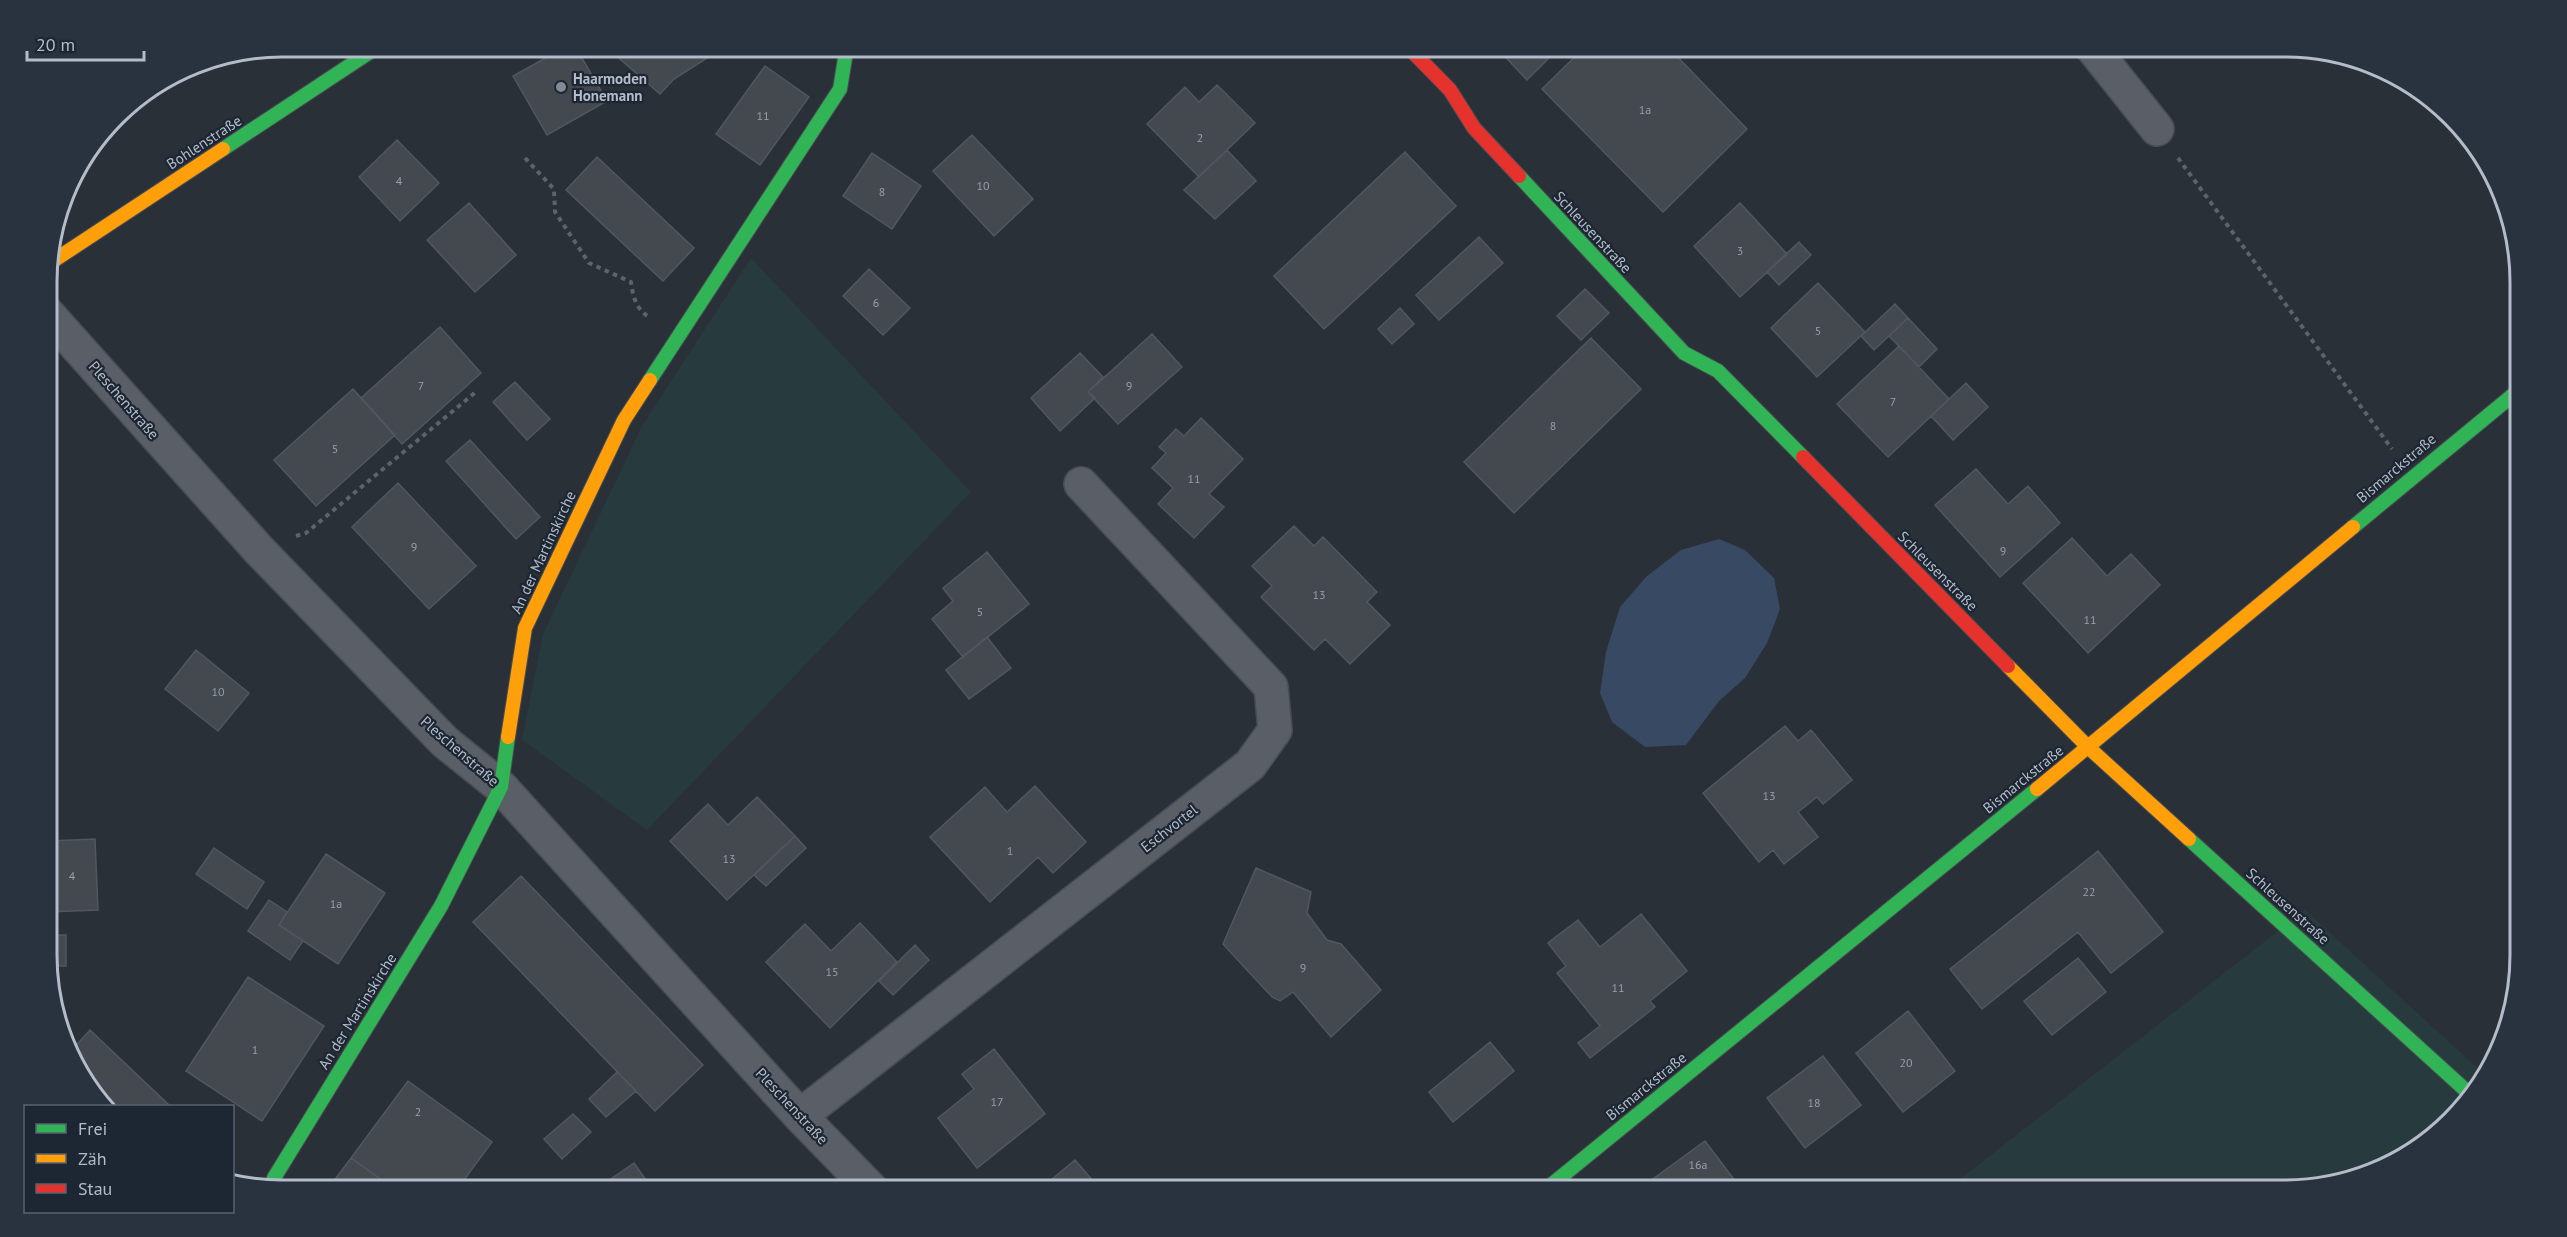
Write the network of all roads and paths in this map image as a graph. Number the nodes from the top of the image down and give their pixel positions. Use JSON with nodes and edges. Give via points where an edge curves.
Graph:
{"nodes":[{"id":1,"x":362,"y":57,"type":"edge"},
{"id":2,"x":845,"y":57,"type":"edge"},
{"id":3,"x":1418,"y":57,"type":"edge"},
{"id":4,"x":2100,"y":57,"type":"edge"},
{"id":5,"x":2157,"y":129,"type":"joint"},
{"id":6,"x":525,"y":158,"type":"dead end"},
{"id":7,"x":58,"y":258,"type":"edge"},
{"id":8,"x":57,"y":324,"type":"edge"},
{"id":9,"x":678,"y":337,"type":"junction"},
{"id":10,"x":477,"y":391,"type":"dead end"},
{"id":11,"x":2510,"y":397,"type":"edge"},
{"id":12,"x":2412,"y":476,"type":"junction"},
{"id":13,"x":1081,"y":484,"type":"dead end"},
{"id":14,"x":258,"y":549,"type":"junction"},
{"id":15,"x":2088,"y":747,"type":"junction"},
{"id":16,"x":501,"y":787,"type":"junction"},
{"id":17,"x":2465,"y":1090,"type":"edge"},
{"id":18,"x":800,"y":1116,"type":"junction"},
{"id":19,"x":273,"y":1180,"type":"edge"},
{"id":20,"x":862,"y":1180,"type":"edge"},
{"id":21,"x":1557,"y":1180,"type":"edge"}],
"edges":[{"from":1,"to":7,"type":"street","name":"Bohlenstraße"},
{"from":2,"to":9,"type":"street","name":"An der Martinskirche","via":[[840,89]]},
{"from":3,"to":15,"type":"street","name":"Schleusenstraße","via":[[1450,90],[1474,128],[1684,353],[1718,371]]},
{"from":4,"to":5,"type":"street"},
{"from":5,"to":12,"type":"path"},
{"from":6,"to":9,"type":"path","via":[[554,189],[555,212],[589,263],[631,282],[634,300],[643,313]]},
{"from":8,"to":14,"type":"street","name":"Pleschenstraße"},
{"from":9,"to":16,"type":"street","name":"An der Martinskirche","via":[[624,420],[525,628]]},
{"from":10,"to":14,"type":"path","via":[[306,533]]},
{"from":11,"to":12,"type":"street","name":"Bismarckstraße"},
{"from":12,"to":15,"type":"street","name":"Bismarckstraße"},
{"from":13,"to":18,"type":"street","name":"Eschvortel","via":[[1271,687],[1275,730],[1251,765]]},
{"from":14,"to":16,"type":"street","name":"Pleschenstraße","via":[[445,742]]},
{"from":15,"to":17,"type":"street","name":"Schleusenstraße"},
{"from":15,"to":21,"type":"street","name":"Bismarckstraße"},
{"from":16,"to":18,"type":"street","name":"Pleschenstraße"},
{"from":16,"to":19,"type":"street","name":"An der Martinskirche","via":[[441,906]]},
{"from":18,"to":20,"type":"street","name":"Pleschenstraße"}]}
